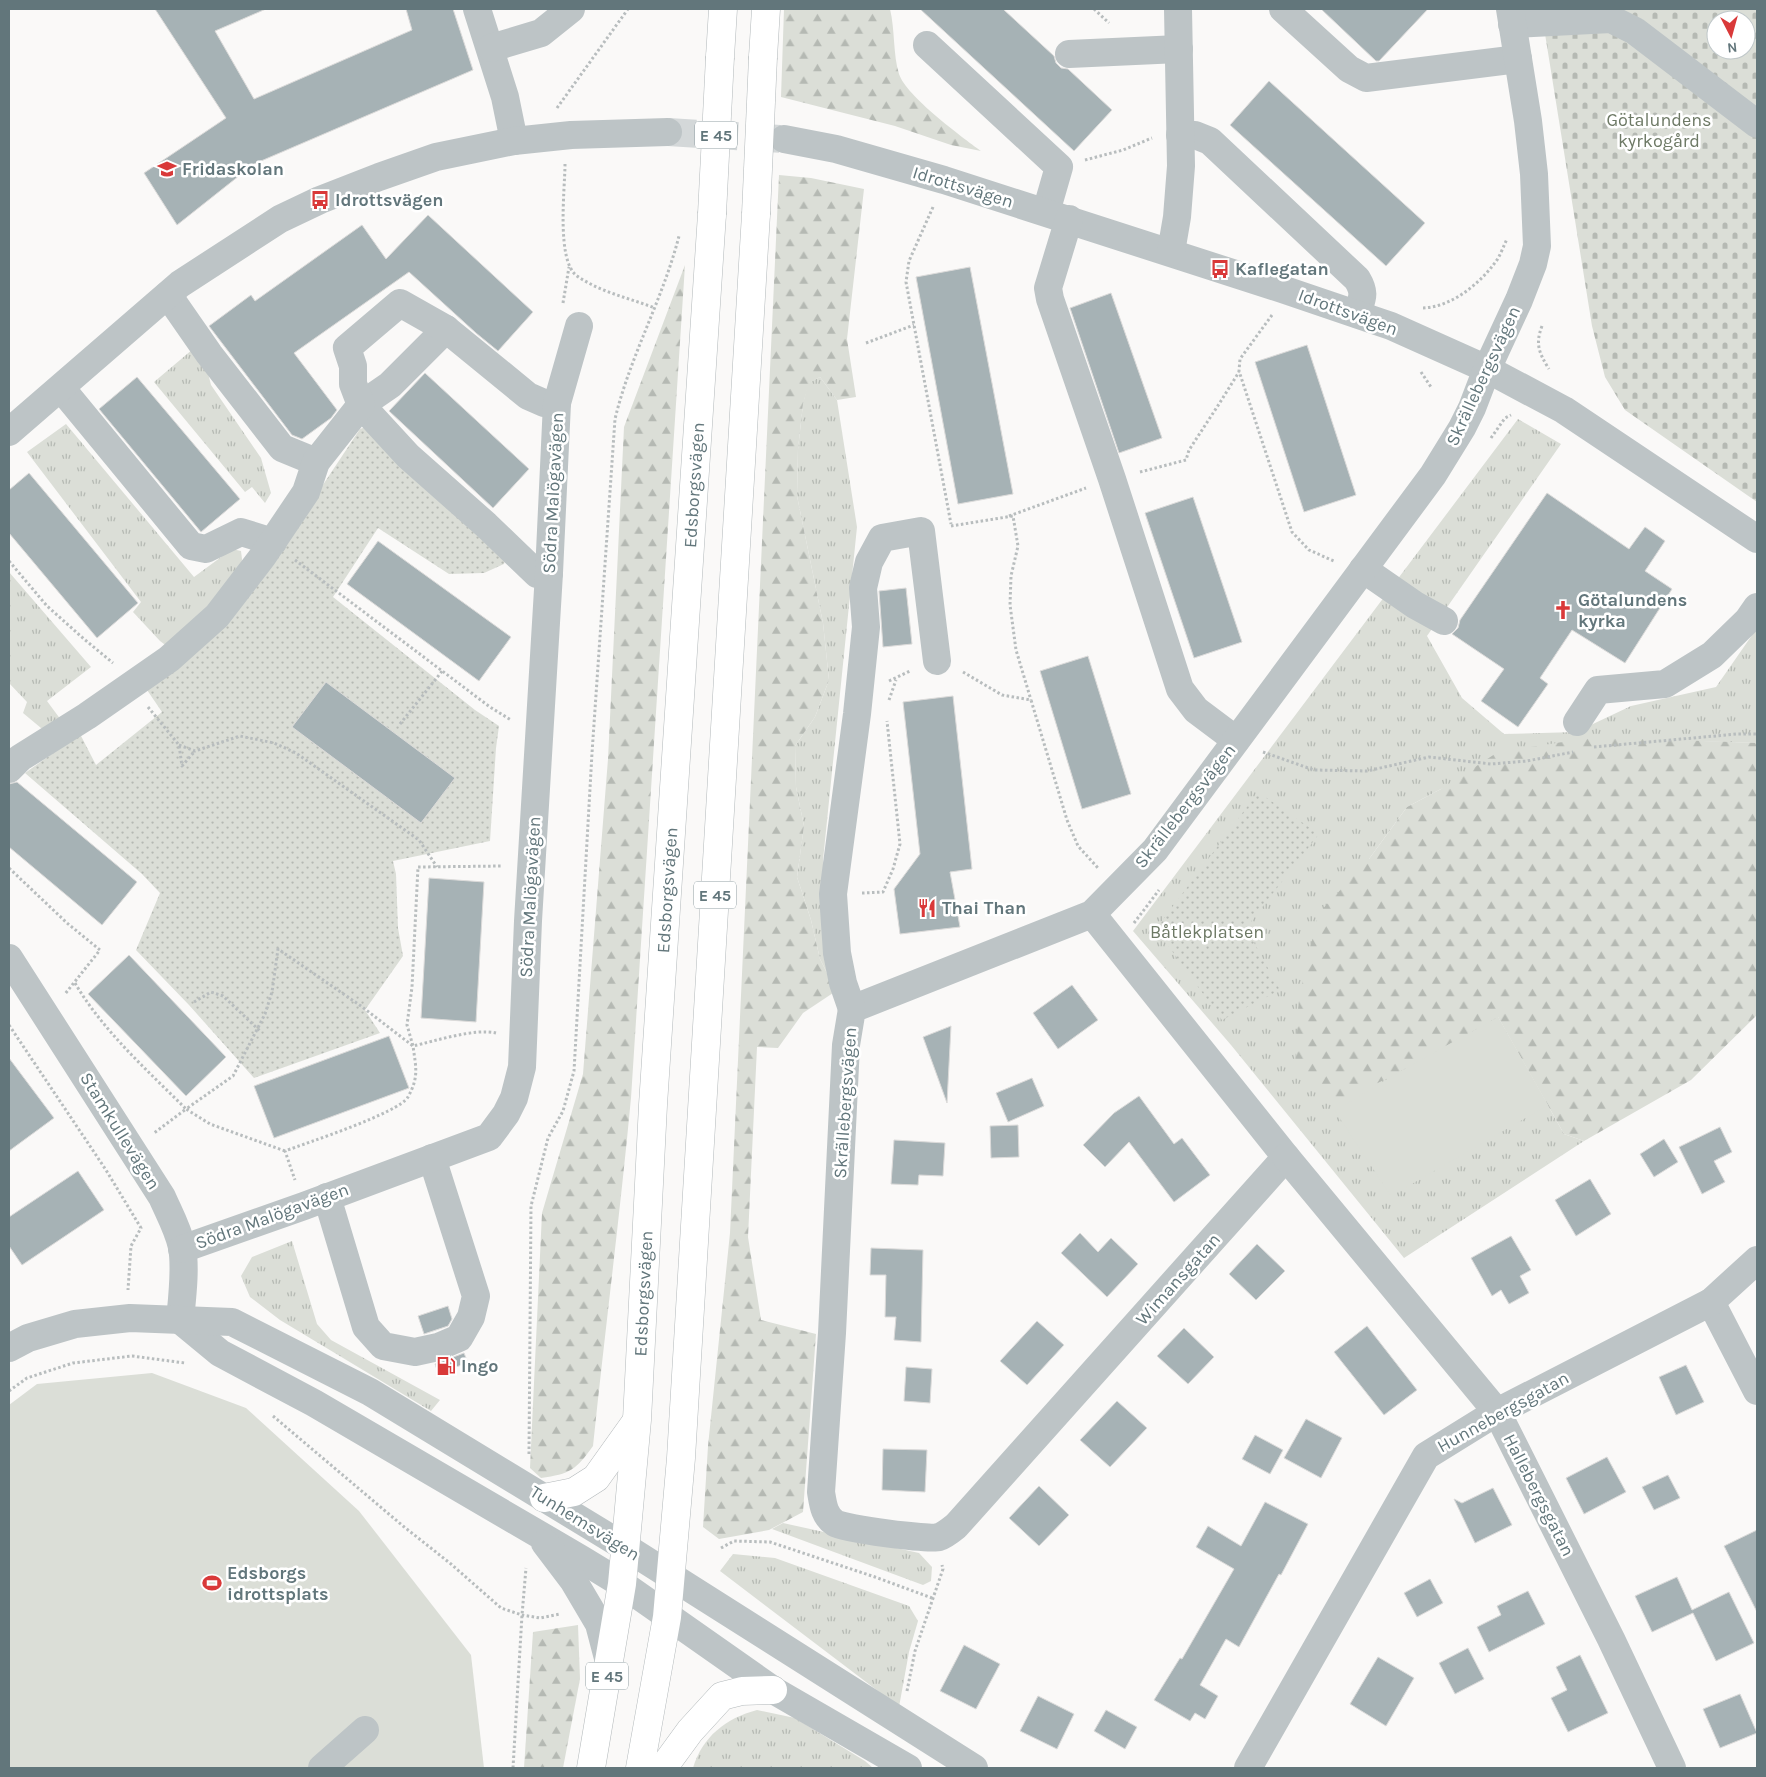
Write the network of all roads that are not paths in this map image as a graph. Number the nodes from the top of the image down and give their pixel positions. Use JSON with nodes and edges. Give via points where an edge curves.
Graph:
{"nodes":[{"id":1,"x":478,"y":9,"type":"edge"},
{"id":2,"x":571,"y":9,"type":"edge"},
{"id":3,"x":723,"y":9,"type":"edge"},
{"id":4,"x":766,"y":9,"type":"edge"},
{"id":5,"x":1178,"y":9,"type":"edge"},
{"id":6,"x":1283,"y":9,"type":"edge"},
{"id":7,"x":1511,"y":16,"type":"edge"},
{"id":8,"x":927,"y":44,"type":"dead end"},
{"id":9,"x":491,"y":48,"type":"junction"},
{"id":10,"x":1179,"y":49,"type":"junction"},
{"id":11,"x":1069,"y":54,"type":"dead end"},
{"id":12,"x":1518,"y":59,"type":"junction"},
{"id":13,"x":1757,"y":124,"type":"edge"},
{"id":14,"x":668,"y":132,"type":"tunnel mouth"},
{"id":15,"x":1180,"y":136,"type":"junction"},
{"id":16,"x":784,"y":139,"type":"tunnel mouth"},
{"id":17,"x":514,"y":141,"type":"junction"},
{"id":18,"x":1058,"y":216,"type":"junction"},
{"id":19,"x":1171,"y":252,"type":"junction"},
{"id":20,"x":168,"y":295,"type":"junction"},
{"id":21,"x":1356,"y":314,"type":"junction"},
{"id":22,"x":579,"y":326,"type":"dead end"},
{"id":23,"x":446,"y":329,"type":"junction"},
{"id":24,"x":1487,"y":369,"type":"junction"},
{"id":25,"x":61,"y":388,"type":"junction"},
{"id":26,"x":558,"y":403,"type":"junction"},
{"id":27,"x":362,"y":405,"type":"junction"},
{"id":28,"x":9,"y":432,"type":"edge"},
{"id":29,"x":316,"y":462,"type":"junction"},
{"id":30,"x":1757,"y":539,"type":"edge"},
{"id":31,"x":273,"y":542,"type":"junction"},
{"id":32,"x":1363,"y":569,"type":"junction"},
{"id":33,"x":549,"y":573,"type":"junction"},
{"id":34,"x":1757,"y":607,"type":"edge"},
{"id":35,"x":1444,"y":621,"type":"dead end"},
{"id":36,"x":937,"y":662,"type":"road end"},
{"id":37,"x":1578,"y":722,"type":"dead end"},
{"id":38,"x":1236,"y":740,"type":"junction"},
{"id":39,"x":9,"y":769,"type":"edge"},
{"id":40,"x":1092,"y":914,"type":"junction"},
{"id":41,"x":9,"y":958,"type":"edge"},
{"id":42,"x":852,"y":1009,"type":"junction"},
{"id":43,"x":1286,"y":1157,"type":"junction"},
{"id":44,"x":432,"y":1158,"type":"junction"},
{"id":45,"x":316,"y":1202,"type":"junction"},
{"id":46,"x":182,"y":1249,"type":"junction"},
{"id":47,"x":1757,"y":1260,"type":"edge"},
{"id":48,"x":1711,"y":1302,"type":"junction"},
{"id":49,"x":180,"y":1320,"type":"junction"},
{"id":50,"x":9,"y":1348,"type":"edge"},
{"id":51,"x":1757,"y":1391,"type":"edge"},
{"id":52,"x":1497,"y":1412,"type":"junction"},
{"id":53,"x":637,"y":1420,"type":"junction"},
{"id":54,"x":544,"y":1498,"type":"junction"},
{"id":55,"x":536,"y":1532,"type":"junction"},
{"id":56,"x":625,"y":1547,"type":"junction"},
{"id":57,"x":943,"y":1550,"type":"joint"},
{"id":58,"x":670,"y":1576,"type":"junction"},
{"id":59,"x":622,"y":1584,"type":"junction"},
{"id":60,"x":667,"y":1616,"type":"junction"},
{"id":61,"x":609,"y":1662,"type":"junction"},
{"id":62,"x":773,"y":1690,"type":"junction"},
{"id":63,"x":365,"y":1730,"type":"dead end"},
{"id":64,"x":322,"y":1768,"type":"edge"},
{"id":65,"x":591,"y":1768,"type":"edge"},
{"id":66,"x":640,"y":1768,"type":"edge"},
{"id":67,"x":663,"y":1768,"type":"edge"},
{"id":68,"x":908,"y":1768,"type":"edge"},
{"id":69,"x":974,"y":1768,"type":"edge"},
{"id":70,"x":1248,"y":1768,"type":"edge"},
{"id":71,"x":1672,"y":1768,"type":"edge"}],
"edges":[{"from":1,"to":9,"type":"street"},
{"from":2,"to":9,"type":"street","via":[[540,33]]},
{"from":3,"to":53,"type":"highway","name":"Edsborgsvägen","number":"E 45","bridge":true,"via":[[653,1105]]},
{"from":4,"to":58,"type":"highway","number":"E 45","bridge":true,"via":[[681,1458]]},
{"from":5,"to":10,"type":"street"},
{"from":6,"to":12,"type":"street","via":[[1349,69],[1366,78]]},
{"from":7,"to":12,"type":"street","name":"Skrällebergsvägen"},
{"from":7,"to":13,"type":"street","via":[[1611,19],[1635,31]]},
{"from":8,"to":18,"type":"street","via":[[1059,167]]},
{"from":9,"to":17,"type":"street","via":[[506,97]]},
{"from":10,"to":11,"type":"street"},
{"from":10,"to":15,"type":"street"},
{"from":12,"to":24,"type":"street","name":"Skrällebergsvägen","via":[[1534,174],[1537,246],[1519,300]]},
{"from":14,"to":17,"type":"street","via":[[571,135]]},
{"from":15,"to":19,"type":"street","via":[[1177,216]]},
{"from":15,"to":21,"type":"street","via":[[1195,135],[1210,141],[1357,279],[1363,296]]},
{"from":16,"to":18,"type":"street","name":"Idrottsvägen","via":[[836,149]]},
{"from":17,"to":20,"type":"street","via":[[436,157],[320,200],[280,219]]},
{"from":18,"to":19,"type":"street","name":"Idrottsvägen"},
{"from":18,"to":38,"type":"street","via":[[1048,288],[1050,299],[1180,690],[1196,710]]},
{"from":19,"to":21,"type":"street","name":"Idrottsvägen"},
{"from":20,"to":25,"type":"street"},
{"from":20,"to":29,"type":"street","via":[[282,448]]},
{"from":21,"to":24,"type":"street","name":"Idrottsvägen"},
{"from":22,"to":26,"type":"street","name":"Södra Malögavägen"},
{"from":23,"to":26,"type":"street","via":[[528,396]]},
{"from":23,"to":27,"type":"street","via":[[390,384]]},
{"from":23,"to":27,"type":"street","via":[[400,303],[347,348],[353,366],[353,384]]},
{"from":24,"to":30,"type":"street","name":"Idrottsvägen","via":[[1564,410]]},
{"from":24,"to":32,"type":"street","name":"Skrällebergsvägen","via":[[1472,408],[1433,475]]},
{"from":25,"to":28,"type":"street"},
{"from":25,"to":31,"type":"street","via":[[192,546],[206,550],[241,532]]},
{"from":26,"to":33,"type":"street","name":"Södra Malögavägen"},
{"from":27,"to":29,"type":"street"},
{"from":27,"to":33,"type":"street","via":[[408,456],[537,574]]},
{"from":29,"to":31,"type":"street","via":[[306,492]]},
{"from":31,"to":39,"type":"street","via":[[217,616],[169,659],[20,758]]},
{"from":32,"to":35,"type":"street"},
{"from":32,"to":38,"type":"street","name":"Skrällebergsvägen"},
{"from":33,"to":44,"type":"street","name":"Södra Malögavägen","via":[[522,1067],[514,1098],[489,1137]]},
{"from":34,"to":37,"type":"street","via":[[1712,655],[1665,684],[1598,690]]},
{"from":36,"to":42,"type":"street","via":[[921,531],[882,538],[869,562],[863,588],[866,627],[860,691],[833,894],[837,954]]},
{"from":38,"to":40,"type":"street","name":"Skrällebergsvägen","via":[[1155,850]]},
{"from":40,"to":42,"type":"street","name":"Skrällebergsvägen"},
{"from":40,"to":43,"type":"street"},
{"from":41,"to":46,"type":"street","name":"Stamkullevägen","via":[[162,1197]]},
{"from":42,"to":57,"type":"street","name":"Skrällebergsvägen","via":[[846,1045],[821,1492],[825,1512],[835,1523],[896,1534]]},
{"from":43,"to":52,"type":"street","name":"Hallebergsgatan"},
{"from":43,"to":57,"type":"street","name":"Wimansgatan","via":[[956,1526]]},
{"from":44,"to":45,"type":"street","name":"Södra Malögavägen"},
{"from":44,"to":45,"type":"street","via":[[476,1296],[472,1318],[459,1338],[438,1347],[415,1352],[383,1346],[366,1327]]},
{"from":45,"to":46,"type":"street","name":"Södra Malögavägen"},
{"from":46,"to":49,"type":"street","name":"Stamkullevägen"},
{"from":47,"to":48,"type":"street","name":"Hunnebergsgatan"},
{"from":48,"to":51,"type":"street"},
{"from":48,"to":52,"type":"street","name":"Hunnebergsgatan"},
{"from":49,"to":50,"type":"street","name":"Tunhemsvägen","via":[[130,1318],[75,1324],[28,1338]]},
{"from":49,"to":54,"type":"street","name":"Tunhemsvägen","via":[[232,1322],[370,1392]]},
{"from":49,"to":55,"type":"street","name":"Tunhemsvägen","via":[[220,1353],[314,1403]]},
{"from":52,"to":70,"type":"street","name":"Hunnebergsgatan","via":[[1426,1456]]},
{"from":52,"to":71,"type":"street","name":"Hallebergsgatan"},
{"from":53,"to":54,"type":"highway","via":[[596,1478],[574,1492]]},
{"from":53,"to":56,"type":"highway","name":"Edsborgsvägen","number":"E 45"},
{"from":54,"to":56,"type":"street","name":"Tunhemsvägen"},
{"from":55,"to":59,"type":"street","name":"Tunhemsvägen"},
{"from":55,"to":61,"type":"street","via":[[574,1580],[599,1624]]},
{"from":56,"to":58,"type":"street","name":"Tunhemsvägen"},
{"from":56,"to":59,"type":"highway","name":"Edsborgsvägen","number":"E 45"},
{"from":58,"to":60,"type":"highway","number":"E 45"},
{"from":58,"to":69,"type":"street","name":"Tunhemsvägen"},
{"from":59,"to":60,"type":"street","name":"Tunhemsvägen"},
{"from":59,"to":61,"type":"highway","name":"Edsborgsvägen","number":"E 45"},
{"from":60,"to":62,"type":"street","name":"Tunhemsvägen"},
{"from":60,"to":66,"type":"highway","number":"E 45"},
{"from":61,"to":65,"type":"highway","name":"Edsborgsvägen","number":"E 45"},
{"from":62,"to":67,"type":"highway","via":[[742,1691],[722,1696],[690,1731]]},
{"from":62,"to":68,"type":"street","name":"Tunhemsvägen"},
{"from":63,"to":64,"type":"street"}]}
